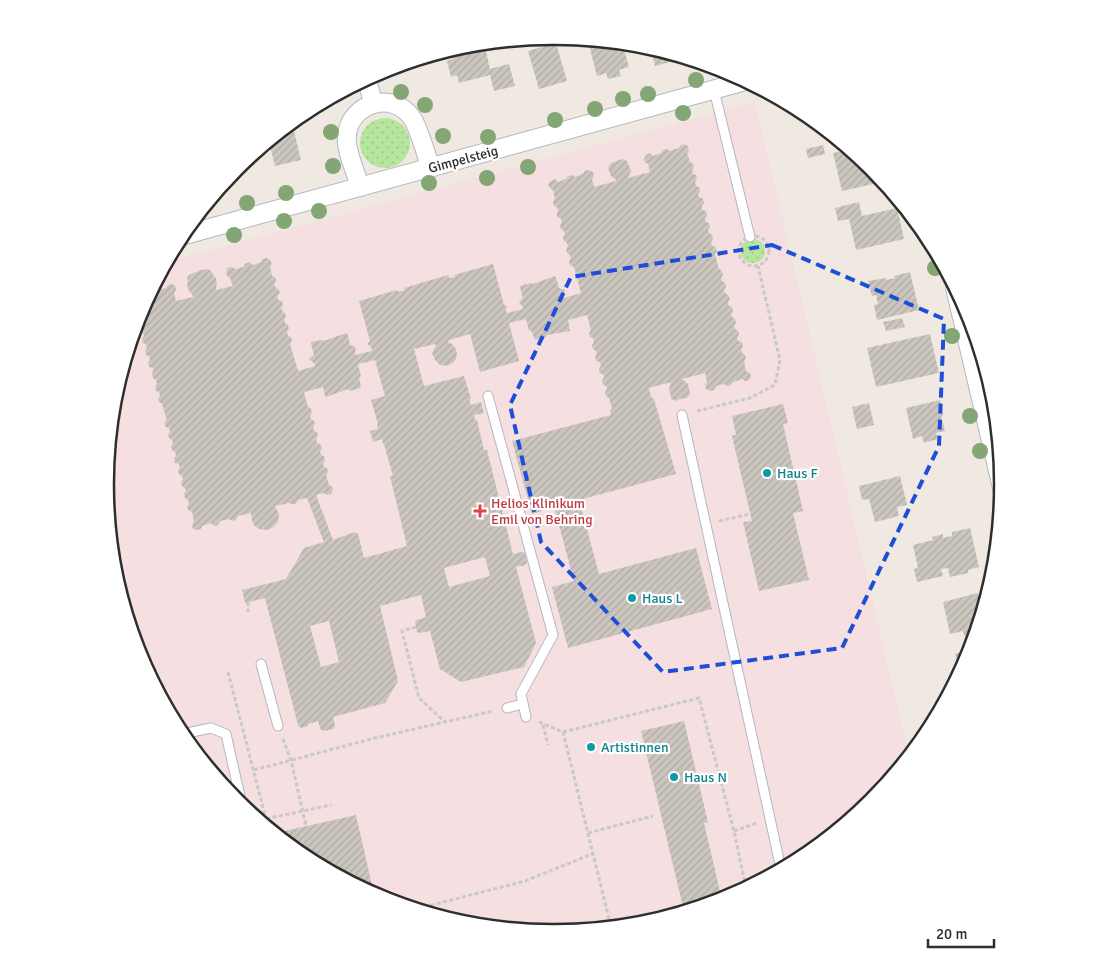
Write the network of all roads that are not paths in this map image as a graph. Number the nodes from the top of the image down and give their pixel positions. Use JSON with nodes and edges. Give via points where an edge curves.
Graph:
{"nodes":[{"id":1,"x":735,"y":84,"type":"edge"},
{"id":2,"x":369,"y":86,"type":"edge"},
{"id":3,"x":714,"y":90,"type":"junction"},
{"id":4,"x":373,"y":103,"type":"junction"},
{"id":5,"x":431,"y":168,"type":"junction"},
{"id":6,"x":360,"y":187,"type":"junction"},
{"id":7,"x":194,"y":232,"type":"edge"},
{"id":8,"x":750,"y":237,"type":"dead end"},
{"id":9,"x":964,"y":328,"type":"edge"},
{"id":10,"x":488,"y":396,"type":"dead end"},
{"id":11,"x":682,"y":415,"type":"road end"},
{"id":12,"x":992,"y":445,"type":"edge"},
{"id":13,"x":261,"y":664,"type":"dead end"},
{"id":14,"x":523,"y":704,"type":"junction"},
{"id":15,"x":507,"y":708,"type":"road end"},
{"id":16,"x":526,"y":717,"type":"road end"},
{"id":17,"x":278,"y":726,"type":"road end"},
{"id":18,"x":191,"y":732,"type":"edge"},
{"id":19,"x":240,"y":791,"type":"edge"},
{"id":20,"x":779,"y":862,"type":"edge"}],
"edges":[{"from":1,"to":3,"type":"street","name":"Gimpelsteig"},
{"from":2,"to":4,"type":"street"},
{"from":3,"to":5,"type":"street","name":"Gimpelsteig"},
{"from":3,"to":8,"type":"lane"},
{"from":4,"to":5,"type":"street","via":[[395,104],[412,118]]},
{"from":4,"to":6,"type":"street","via":[[354,116],[346,136]]},
{"from":5,"to":6,"type":"street","name":"Gimpelsteig"},
{"from":6,"to":7,"type":"street","name":"Gimpelsteig"},
{"from":9,"to":12,"type":"street"},
{"from":10,"to":14,"type":"lane","via":[[553,636],[521,694]]},
{"from":11,"to":20,"type":"lane"},
{"from":13,"to":17,"type":"lane"},
{"from":14,"to":15,"type":"lane"},
{"from":14,"to":16,"type":"lane"},
{"from":18,"to":19,"type":"lane","via":[[211,728],[226,734]]}]}
